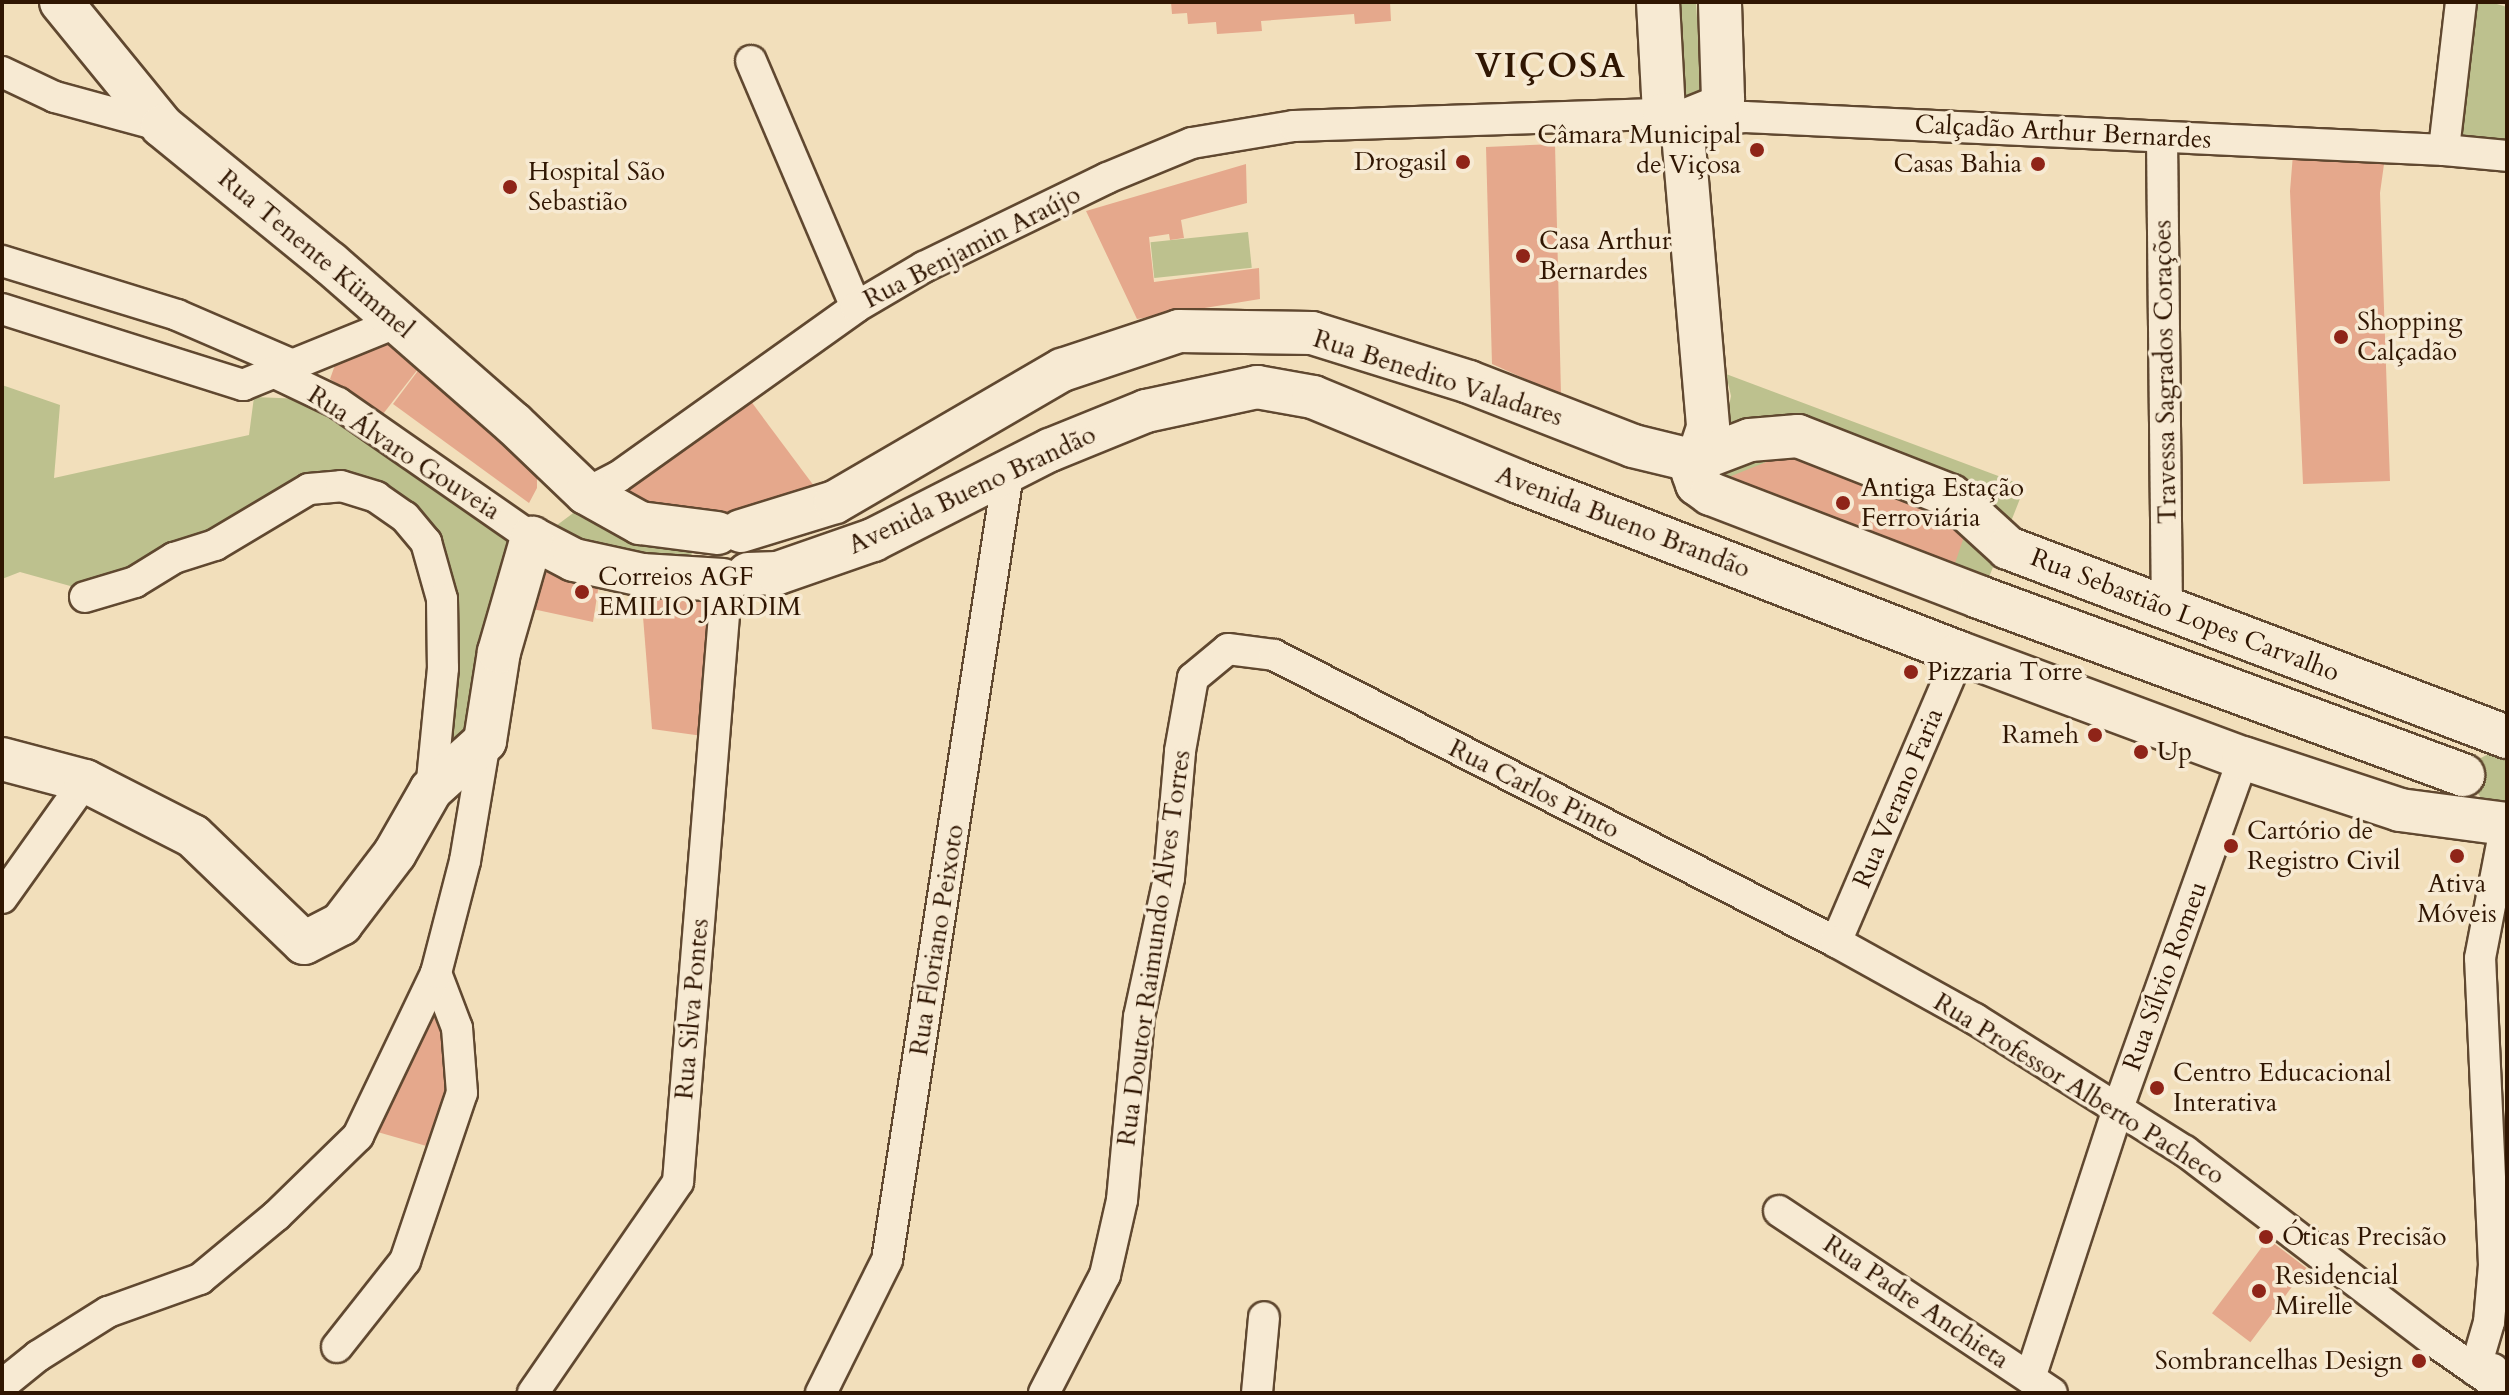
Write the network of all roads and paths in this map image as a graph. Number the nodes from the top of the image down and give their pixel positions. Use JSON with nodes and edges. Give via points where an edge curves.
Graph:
{"nodes":[{"id":1,"x":61,"y":2,"type":"edge"},
{"id":2,"x":1658,"y":2,"type":"edge"},
{"id":3,"x":1720,"y":2,"type":"edge"},
{"id":4,"x":2461,"y":2,"type":"edge"},
{"id":5,"x":751,"y":61,"type":"dead end"},
{"id":6,"x":2,"y":72,"type":"edge"},
{"id":7,"x":1673,"y":118,"type":"junction"},
{"id":8,"x":1406,"y":121,"type":"joint"},
{"id":9,"x":162,"y":126,"type":"junction"},
{"id":10,"x":2162,"y":137,"type":"junction"},
{"id":11,"x":2444,"y":150,"type":"junction"},
{"id":12,"x":2507,"y":156,"type":"edge"},
{"id":13,"x":2,"y":261,"type":"edge"},
{"id":14,"x":856,"y":307,"type":"junction"},
{"id":15,"x":2,"y":309,"type":"edge"},
{"id":16,"x":398,"y":322,"type":"junction"},
{"id":17,"x":282,"y":368,"type":"junction"},
{"id":18,"x":1695,"y":461,"type":"junction"},
{"id":19,"x":1008,"y":474,"type":"junction"},
{"id":20,"x":586,"y":493,"type":"junction"},
{"id":21,"x":729,"y":532,"type":"junction"},
{"id":22,"x":532,"y":538,"type":"junction"},
{"id":23,"x":734,"y":579,"type":"junction"},
{"id":24,"x":85,"y":597,"type":"dead end"},
{"id":25,"x":2167,"y":606,"type":"junction"},
{"id":26,"x":1228,"y":649,"type":"joint"},
{"id":27,"x":1960,"y":653,"type":"junction"},
{"id":28,"x":2507,"y":738,"type":"edge"},
{"id":29,"x":485,"y":741,"type":"junction"},
{"id":30,"x":2243,"y":758,"type":"junction"},
{"id":31,"x":2,"y":759,"type":"edge"},
{"id":32,"x":2463,"y":775,"type":"junction"},
{"id":33,"x":85,"y":781,"type":"junction"},
{"id":34,"x":431,"y":790,"type":"junction"},
{"id":35,"x":2502,"y":823,"type":"edge"},
{"id":36,"x":2,"y":898,"type":"edge"},
{"id":37,"x":1836,"y":942,"type":"junction"},
{"id":38,"x":436,"y":973,"type":"junction"},
{"id":39,"x":2118,"y":1108,"type":"junction"},
{"id":40,"x":1779,"y":1211,"type":"dead end"},
{"id":41,"x":1264,"y":1317,"type":"dead end"},
{"id":42,"x":337,"y":1347,"type":"dead end"},
{"id":43,"x":2507,"y":1369,"type":"edge"},
{"id":44,"x":2475,"y":1370,"type":"junction"},
{"id":45,"x":2,"y":1385,"type":"edge"},
{"id":46,"x":2041,"y":1385,"type":"edge"},
{"id":47,"x":2507,"y":1392,"type":"edge"},
{"id":48,"x":533,"y":1393,"type":"edge"},
{"id":49,"x":821,"y":1393,"type":"edge"},
{"id":50,"x":1044,"y":1393,"type":"edge"},
{"id":51,"x":1257,"y":1393,"type":"edge"}],
"edges":[{"from":1,"to":9,"type":"street","name":"Rua Tenente Kümmel"},
{"from":2,"to":7,"type":"street"},
{"from":3,"to":7,"type":"street","via":[[1723,99],[1717,108]]},
{"from":4,"to":11,"type":"street"},
{"from":5,"to":14,"type":"street"},
{"from":6,"to":9,"type":"street","via":[[55,97]]},
{"from":7,"to":8,"type":"street","name":"Calçadão Arthur Bernardes"},
{"from":7,"to":10,"type":"street","name":"Calçadão Arthur Bernardes"},
{"from":7,"to":18,"type":"street","via":[[1708,428]]},
{"from":8,"to":14,"type":"street","name":"Rua Benjamin Araújo","via":[[1294,126],[1192,143],[938,260]]},
{"from":9,"to":16,"type":"street","name":"Rua Tenente Kümmel"},
{"from":10,"to":11,"type":"street","name":"Calçadão Arthur Bernardes"},
{"from":10,"to":25,"type":"street","name":"Travessa Sagrados Corações"},
{"from":11,"to":12,"type":"street","name":"Calçadão Arthur Bernardes"},
{"from":13,"to":17,"type":"street","name":"Rua Álvaro Gouveia","via":[[177,315]]},
{"from":14,"to":20,"type":"street","name":"Rua Benjamin Araújo","via":[[618,477]]},
{"from":15,"to":17,"type":"street","name":"Rua Álvaro Gouveia","via":[[243,385]]},
{"from":16,"to":17,"type":"street","name":"Rua Álvaro Gouveia"},
{"from":16,"to":20,"type":"street","name":"Rua Tenente Kümmel"},
{"from":17,"to":22,"type":"street","name":"Rua Álvaro Gouveia"},
{"from":18,"to":21,"type":"street","name":"Rua Benedito Valadares","via":[[1633,446],[1469,382],[1312,333],[1179,331],[1062,370],[835,502]]},
{"from":18,"to":25,"type":"street","name":"Rua Sebastião Lopes Carvalho","via":[[1750,440],[1798,436],[1951,496],[2008,548]]},
{"from":18,"to":32,"type":"street","via":[[1697,484],[1711,494]]},
{"from":19,"to":23,"type":"street","name":"Avenida Bueno Brandão","via":[[873,540],[778,573]]},
{"from":19,"to":27,"type":"street","name":"Avenida Bueno Brandão","via":[[1050,450],[1146,411],[1257,387],[1313,397]]},
{"from":19,"to":49,"type":"street","name":"Rua Floriano Peixoto","via":[[887,1260]]},
{"from":20,"to":21,"type":"street","name":"Rua Benedito Valadares","via":[[640,523]]},
{"from":20,"to":22,"type":"street"},
{"from":21,"to":23,"type":"street","via":[[756,550],[756,559]]},
{"from":22,"to":23,"type":"street","name":"Avenida Bueno Brandão","via":[[574,560],[629,572]]},
{"from":22,"to":29,"type":"street","via":[[499,652]]},
{"from":23,"to":48,"type":"street","name":"Rua Silva Pontes","via":[[725,603],[678,1182]]},
{"from":24,"to":34,"type":"street","via":[[135,582],[174,558],[215,545],[309,489],[341,486],[376,497],[405,517],[426,542],[442,599],[443,668]]},
{"from":25,"to":28,"type":"street","name":"Rua Sebastião Lopes Carvalho"},
{"from":26,"to":37,"type":"street","name":"Rua Carlos Pinto","via":[[1274,655]]},
{"from":26,"to":50,"type":"street","name":"Rua Doutor Raimundo Alves Torres","via":[[1193,678],[1180,751],[1169,878],[1139,1017],[1122,1200],[1105,1275]]},
{"from":27,"to":30,"type":"street","name":"Avenida Bueno Brandão"},
{"from":27,"to":37,"type":"street","name":"Rua Verano Faria"},
{"from":28,"to":32,"type":"street","via":[[2475,751]]},
{"from":29,"to":34,"type":"street"},
{"from":29,"to":38,"type":"street","via":[[465,861]]},
{"from":30,"to":35,"type":"street","name":"Avenida Bueno Brandão","via":[[2400,810]]},
{"from":30,"to":39,"type":"street","name":"Rua Sílvio Romeu"},
{"from":31,"to":33,"type":"street"},
{"from":32,"to":35,"type":"street","via":[[2469,803]]},
{"from":33,"to":34,"type":"street","via":[[193,836],[304,943],[341,924],[395,853]]},
{"from":33,"to":36,"type":"street"},
{"from":35,"to":44,"type":"street","via":[[2480,958],[2494,1265],[2489,1322]]},
{"from":37,"to":39,"type":"street","name":"Rua Professor Alberto Pacheco","via":[[1975,1019]]},
{"from":38,"to":42,"type":"street","via":[[457,1028],[462,1093],[405,1261]]},
{"from":38,"to":45,"type":"street","via":[[358,1136],[276,1216],[200,1279],[108,1312]]},
{"from":39,"to":44,"type":"street","name":"Rua Professor Alberto Pacheco","via":[[2185,1151]]},
{"from":39,"to":46,"type":"street","name":"Rua Sílvio Romeu"},
{"from":40,"to":46,"type":"street","name":"Rua Padre Anchieta"},
{"from":41,"to":51,"type":"street"},
{"from":43,"to":44,"type":"street"},
{"from":44,"to":47,"type":"street","name":"Rua Professor Alberto Pacheco"}]}
